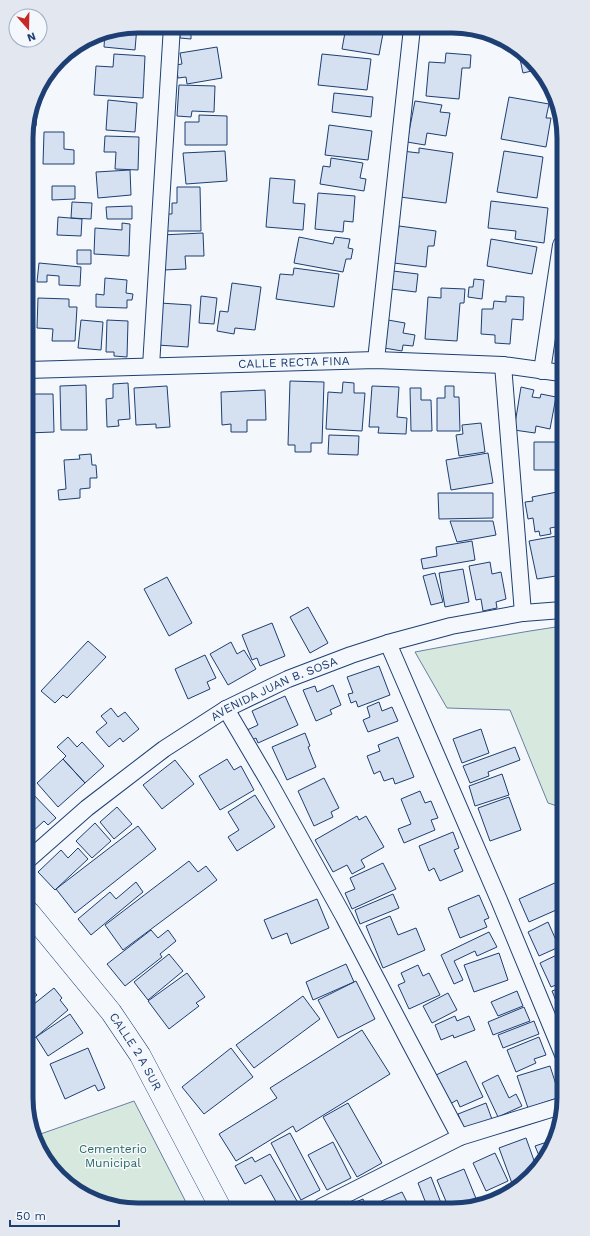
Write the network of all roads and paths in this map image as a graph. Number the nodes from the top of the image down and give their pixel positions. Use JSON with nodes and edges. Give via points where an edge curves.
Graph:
{"nodes":[{"id":1,"x":172,"y":33,"type":"edge"},
{"id":2,"x":411,"y":33,"type":"edge"},
{"id":3,"x":557,"y":272,"type":"edge"},
{"id":4,"x":376,"y":360,"type":"junction"},
{"id":5,"x":503,"y":365,"type":"junction"},
{"id":6,"x":151,"y":366,"type":"junction"},
{"id":7,"x":33,"y":370,"type":"edge"},
{"id":8,"x":542,"y":371,"type":"junction"},
{"id":9,"x":557,"y":373,"type":"edge"},
{"id":10,"x":557,"y":610,"type":"edge"},
{"id":11,"x":523,"y":613,"type":"junction"},
{"id":12,"x":388,"y":644,"type":"junction"},
{"id":13,"x":226,"y":709,"type":"junction"},
{"id":14,"x":33,"y":855,"type":"edge"},
{"id":15,"x":33,"y":917,"type":"edge"},
{"id":16,"x":557,"y":1040,"type":"edge"},
{"id":17,"x":557,"y":1107,"type":"edge"},
{"id":18,"x":460,"y":1137,"type":"junction"},
{"id":19,"x":218,"y":1203,"type":"edge"},
{"id":20,"x":329,"y":1203,"type":"edge"}],
"edges":[{"from":1,"to":6,"type":"street"},
{"from":2,"to":4,"type":"street"},
{"from":3,"to":8,"type":"street"},
{"from":4,"to":5,"type":"street","name":"CALLE RECTA FINA"},
{"from":4,"to":6,"type":"street","name":"CALLE RECTA FINA"},
{"from":5,"to":8,"type":"street","name":"CALLE RECTA FINA"},
{"from":5,"to":11,"type":"street"},
{"from":6,"to":7,"type":"street","name":"CALLE RECTA FINA"},
{"from":8,"to":9,"type":"street","name":"CALLE RECTA FINA"},
{"from":10,"to":11,"type":"street","name":"AVENIDA JUAN B. SOSA"},
{"from":11,"to":12,"type":"street","name":"AVENIDA JUAN B. SOSA","via":[[451,626]]},
{"from":12,"to":13,"type":"street","name":"AVENIDA JUAN B. SOSA","via":[[288,679]]},
{"from":12,"to":16,"type":"street"},
{"from":13,"to":14,"type":"street","name":"AVENIDA JUAN B. SOSA","via":[[164,749],[87,808]]},
{"from":13,"to":18,"type":"street","via":[[270,782],[344,917]]},
{"from":15,"to":19,"type":"main road","name":"CALLE 2 A SUR","via":[[111,1012],[140,1055]]},
{"from":17,"to":18,"type":"street"},
{"from":18,"to":20,"type":"street"}]}
